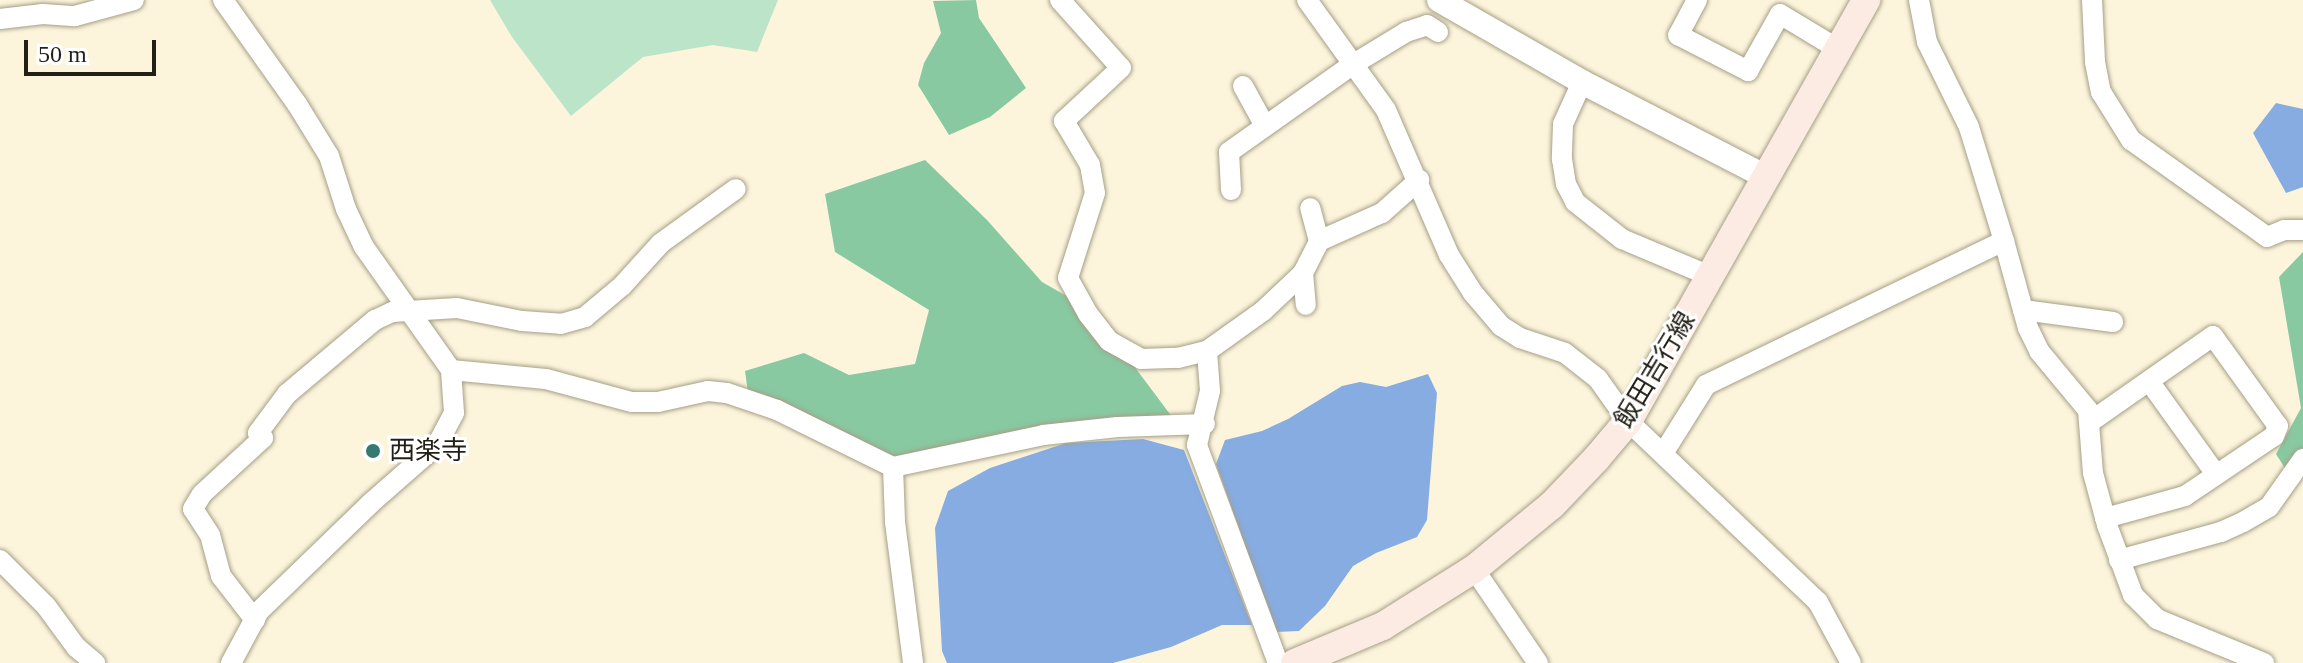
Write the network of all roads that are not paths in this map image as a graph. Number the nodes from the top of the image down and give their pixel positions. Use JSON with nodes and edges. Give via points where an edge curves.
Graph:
{"nodes":[{"id":1,"x":134,"y":0,"type":"edge"},
{"id":2,"x":223,"y":0,"type":"edge"},
{"id":3,"x":1060,"y":0,"type":"edge"},
{"id":4,"x":1307,"y":0,"type":"edge"},
{"id":5,"x":1439,"y":0,"type":"edge"},
{"id":6,"x":1697,"y":0,"type":"edge"},
{"id":7,"x":1866,"y":0,"type":"edge"},
{"id":8,"x":1919,"y":0,"type":"edge"},
{"id":9,"x":2092,"y":0,"type":"edge"},
{"id":10,"x":1467,"y":7,"type":"edge"},
{"id":11,"x":1785,"y":7,"type":"edge"},
{"id":12,"x":0,"y":19,"type":"edge"},
{"id":13,"x":1438,"y":32,"type":"dead end"},
{"id":14,"x":1838,"y":49,"type":"junction"},
{"id":15,"x":1352,"y":65,"type":"junction"},
{"id":16,"x":1582,"y":82,"type":"junction"},
{"id":17,"x":1243,"y":86,"type":"dead end"},
{"id":18,"x":1265,"y":126,"type":"junction"},
{"id":19,"x":1766,"y":177,"type":"junction"},
{"id":20,"x":1419,"y":180,"type":"junction"},
{"id":21,"x":736,"y":189,"type":"dead end"},
{"id":22,"x":1231,"y":190,"type":"dead end"},
{"id":23,"x":1310,"y":208,"type":"dead end"},
{"id":24,"x":2303,"y":230,"type":"edge"},
{"id":25,"x":1319,"y":241,"type":"junction"},
{"id":26,"x":2004,"y":241,"type":"junction"},
{"id":27,"x":1303,"y":273,"type":"junction"},
{"id":28,"x":1710,"y":276,"type":"junction"},
{"id":29,"x":1306,"y":305,"type":"dead end"},
{"id":30,"x":410,"y":310,"type":"junction"},
{"id":31,"x":2023,"y":310,"type":"junction"},
{"id":32,"x":2113,"y":322,"type":"dead end"},
{"id":33,"x":1207,"y":351,"type":"junction"},
{"id":34,"x":451,"y":370,"type":"junction"},
{"id":35,"x":2149,"y":381,"type":"junction"},
{"id":36,"x":1628,"y":421,"type":"junction"},
{"id":37,"x":2090,"y":422,"type":"junction"},
{"id":38,"x":1205,"y":424,"type":"junction"},
{"id":39,"x":1664,"y":452,"type":"junction"},
{"id":40,"x":2303,"y":459,"type":"edge"},
{"id":41,"x":893,"y":467,"type":"junction"},
{"id":42,"x":2215,"y":473,"type":"junction"},
{"id":43,"x":2105,"y":518,"type":"junction"},
{"id":44,"x":0,"y":560,"type":"edge"},
{"id":45,"x":2119,"y":560,"type":"junction"},
{"id":46,"x":1474,"y":569,"type":"junction"},
{"id":47,"x":255,"y":620,"type":"junction"},
{"id":48,"x":238,"y":659,"type":"edge"},
{"id":49,"x":95,"y":663,"type":"edge"},
{"id":50,"x":913,"y":663,"type":"edge"},
{"id":51,"x":1278,"y":663,"type":"edge"},
{"id":52,"x":1295,"y":663,"type":"edge"},
{"id":53,"x":1538,"y":663,"type":"edge"},
{"id":54,"x":1851,"y":663,"type":"edge"},
{"id":55,"x":2264,"y":663,"type":"edge"}],
"edges":[{"from":1,"to":12,"type":"street","via":[[75,16]]},
{"from":2,"to":30,"type":"street","via":[[329,156],[364,247]]},
{"from":3,"to":33,"type":"street","via":[[1121,68],[1064,121],[1090,165],[1095,193],[1068,278],[1109,341],[1141,359]]},
{"from":4,"to":15,"type":"street"},
{"from":5,"to":10,"type":"street"},
{"from":6,"to":11,"type":"street","via":[[1678,35],[1748,71]]},
{"from":7,"to":14,"type":"main road","name":"飯田吉行線"},
{"from":8,"to":26,"type":"street","via":[[1927,42],[1969,127]]},
{"from":9,"to":24,"type":"street","via":[[2101,92],[2131,140],[2267,237]]},
{"from":10,"to":16,"type":"street"},
{"from":11,"to":14,"type":"street"},
{"from":13,"to":15,"type":"street","via":[[1427,25],[1406,32]]},
{"from":14,"to":19,"type":"main road","name":"飯田吉行線"},
{"from":15,"to":18,"type":"street"},
{"from":15,"to":20,"type":"street","via":[[1386,110]]},
{"from":16,"to":19,"type":"street"},
{"from":16,"to":28,"type":"street","via":[[1563,124],[1566,184],[1575,202],[1622,239]]},
{"from":17,"to":18,"type":"street"},
{"from":18,"to":22,"type":"street","via":[[1229,152]]},
{"from":19,"to":28,"type":"main road","name":"飯田吉行線"},
{"from":20,"to":25,"type":"street","via":[[1382,213]]},
{"from":20,"to":36,"type":"street","via":[[1449,255],[1501,326],[1565,353],[1598,379]]},
{"from":21,"to":30,"type":"street","via":[[661,243],[585,317],[561,324],[457,308]]},
{"from":23,"to":25,"type":"street"},
{"from":25,"to":27,"type":"street"},
{"from":26,"to":31,"type":"street"},
{"from":26,"to":39,"type":"street","via":[[1706,385]]},
{"from":27,"to":29,"type":"street"},
{"from":27,"to":33,"type":"street","via":[[1263,311]]},
{"from":28,"to":36,"type":"main road","name":"飯田吉行線"},
{"from":30,"to":34,"type":"street"},
{"from":30,"to":47,"type":"street","via":[[375,320],[287,394],[258,433],[263,438],[202,494],[193,509],[210,535],[221,576]]},
{"from":31,"to":32,"type":"street"},
{"from":31,"to":37,"type":"street","via":[[2039,351],[2078,394]]},
{"from":33,"to":38,"type":"street","via":[[1210,391]]},
{"from":34,"to":41,"type":"street","via":[[546,379],[632,402],[727,393],[777,410]]},
{"from":34,"to":47,"type":"street","via":[[454,413],[437,445]]},
{"from":35,"to":37,"type":"street"},
{"from":35,"to":42,"type":"street"},
{"from":35,"to":42,"type":"street","via":[[2213,336],[2269,413],[2278,426],[2274,436]]},
{"from":36,"to":39,"type":"street"},
{"from":36,"to":46,"type":"main road","name":"飯田吉行線","via":[[1552,505]]},
{"from":37,"to":43,"type":"street","via":[[2093,473]]},
{"from":38,"to":41,"type":"street","via":[[1043,435]]},
{"from":38,"to":51,"type":"street","via":[[1197,445]]},
{"from":39,"to":54,"type":"street","via":[[1818,602]]},
{"from":40,"to":45,"type":"street","via":[[2269,507],[2243,522]]},
{"from":41,"to":50,"type":"street"},
{"from":42,"to":43,"type":"street","via":[[2185,496]]},
{"from":43,"to":45,"type":"street"},
{"from":44,"to":49,"type":"street"},
{"from":45,"to":55,"type":"street","via":[[2133,595],[2157,619]]},
{"from":46,"to":52,"type":"main road","name":"飯田吉行線","via":[[1383,626]]},
{"from":46,"to":53,"type":"street"},
{"from":47,"to":48,"type":"street"}]}
